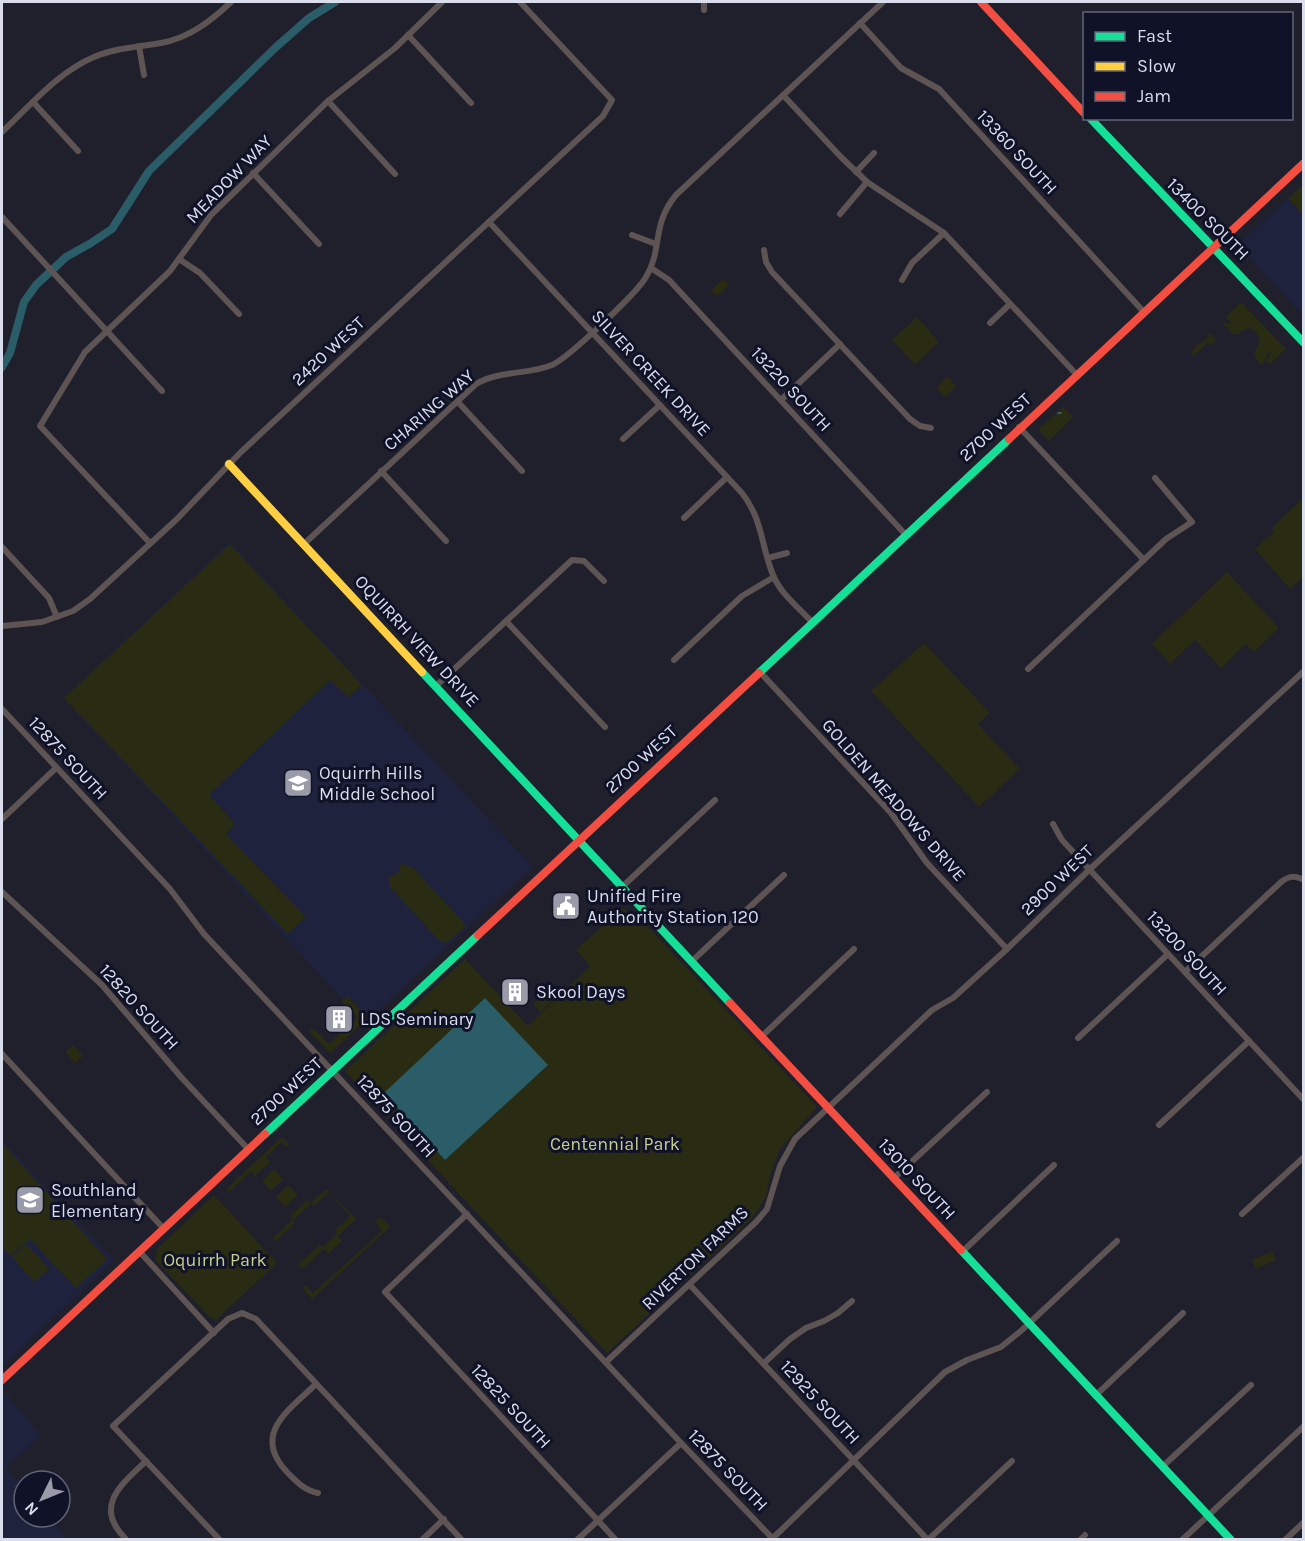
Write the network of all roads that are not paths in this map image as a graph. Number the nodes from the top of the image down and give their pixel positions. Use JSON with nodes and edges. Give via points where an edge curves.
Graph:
{"nodes":[{"id":1,"x":231,"y":2,"type":"edge"},
{"id":2,"x":442,"y":2,"type":"edge"},
{"id":3,"x":520,"y":2,"type":"edge"},
{"id":4,"x":704,"y":2,"type":"edge"},
{"id":5,"x":883,"y":2,"type":"edge"},
{"id":6,"x":981,"y":2,"type":"edge"},
{"id":7,"x":704,"y":10,"type":"dead end"},
{"id":8,"x":860,"y":23,"type":"junction"},
{"id":9,"x":408,"y":35,"type":"junction"},
{"id":10,"x":139,"y":46,"type":"junction"},
{"id":11,"x":144,"y":75,"type":"dead end"},
{"id":12,"x":783,"y":95,"type":"junction"},
{"id":13,"x":328,"y":101,"type":"junction"},
{"id":14,"x":33,"y":102,"type":"junction"},
{"id":15,"x":471,"y":103,"type":"dead end"},
{"id":16,"x":1083,"y":112,"type":"edge"},
{"id":17,"x":1092,"y":120,"type":"edge"},
{"id":18,"x":2,"y":132,"type":"edge"},
{"id":19,"x":78,"y":151,"type":"dead end"},
{"id":20,"x":874,"y":153,"type":"dead end"},
{"id":21,"x":1304,"y":163,"type":"edge"},
{"id":22,"x":856,"y":172,"type":"junction"},
{"id":23,"x":253,"y":173,"type":"junction"},
{"id":24,"x":395,"y":174,"type":"dead end"},
{"id":25,"x":867,"y":182,"type":"junction"},
{"id":26,"x":840,"y":214,"type":"dead end"},
{"id":27,"x":2,"y":217,"type":"edge"},
{"id":28,"x":489,"y":222,"type":"junction"},
{"id":29,"x":944,"y":233,"type":"junction"},
{"id":30,"x":632,"y":235,"type":"dead end"},
{"id":31,"x":320,"y":244,"type":"dead end"},
{"id":32,"x":656,"y":244,"type":"junction"},
{"id":33,"x":1214,"y":247,"type":"junction"},
{"id":34,"x":764,"y":250,"type":"dead end"},
{"id":35,"x":179,"y":260,"type":"junction"},
{"id":36,"x":651,"y":268,"type":"junction"},
{"id":37,"x":902,"y":280,"type":"dead end"},
{"id":38,"x":1010,"y":304,"type":"junction"},
{"id":39,"x":1143,"y":311,"type":"junction"},
{"id":40,"x":239,"y":314,"type":"dead end"},
{"id":41,"x":990,"y":323,"type":"dead end"},
{"id":42,"x":107,"y":331,"type":"junction"},
{"id":43,"x":592,"y":332,"type":"junction"},
{"id":44,"x":1304,"y":343,"type":"edge"},
{"id":45,"x":840,"y":344,"type":"junction"},
{"id":46,"x":1076,"y":375,"type":"junction"},
{"id":47,"x":162,"y":391,"type":"dead end"},
{"id":48,"x":458,"y":400,"type":"junction"},
{"id":49,"x":781,"y":400,"type":"junction"},
{"id":50,"x":660,"y":405,"type":"junction"},
{"id":51,"x":1019,"y":427,"type":"junction"},
{"id":52,"x":931,"y":428,"type":"dead end"},
{"id":53,"x":623,"y":438,"type":"dead end"},
{"id":54,"x":229,"y":464,"type":"junction"},
{"id":55,"x":381,"y":471,"type":"junction"},
{"id":56,"x":522,"y":471,"type":"dead end"},
{"id":57,"x":727,"y":477,"type":"junction"},
{"id":58,"x":1155,"y":478,"type":"dead end"},
{"id":59,"x":684,"y":518,"type":"dead end"},
{"id":60,"x":905,"y":534,"type":"junction"},
{"id":61,"x":447,"y":542,"type":"dead end"},
{"id":62,"x":150,"y":543,"type":"junction"},
{"id":63,"x":304,"y":544,"type":"junction"},
{"id":64,"x":2,"y":548,"type":"edge"},
{"id":65,"x":787,"y":553,"type":"dead end"},
{"id":66,"x":768,"y":558,"type":"junction"},
{"id":67,"x":1144,"y":560,"type":"junction"},
{"id":68,"x":774,"y":577,"type":"junction"},
{"id":69,"x":604,"y":581,"type":"dead end"},
{"id":70,"x":57,"y":617,"type":"junction"},
{"id":71,"x":506,"y":621,"type":"junction"},
{"id":72,"x":812,"y":622,"type":"junction"},
{"id":73,"x":2,"y":626,"type":"edge"},
{"id":74,"x":674,"y":660,"type":"dead end"},
{"id":75,"x":1028,"y":669,"type":"dead end"},
{"id":76,"x":1304,"y":671,"type":"edge"},
{"id":77,"x":759,"y":672,"type":"junction"},
{"id":78,"x":436,"y":686,"type":"junction"},
{"id":79,"x":2,"y":709,"type":"edge"},
{"id":80,"x":605,"y":727,"type":"dead end"},
{"id":81,"x":56,"y":768,"type":"junction"},
{"id":82,"x":715,"y":800,"type":"dead end"},
{"id":83,"x":2,"y":819,"type":"edge"},
{"id":84,"x":1053,"y":824,"type":"dead end"},
{"id":85,"x":580,"y":840,"type":"junction"},
{"id":86,"x":1089,"y":870,"type":"junction"},
{"id":87,"x":784,"y":875,"type":"dead end"},
{"id":88,"x":1304,"y":880,"type":"edge"},
{"id":89,"x":622,"y":887,"type":"junction"},
{"id":90,"x":2,"y":892,"type":"edge"},
{"id":91,"x":1007,"y":948,"type":"junction"},
{"id":92,"x":854,"y":949,"type":"dead end"},
{"id":93,"x":1168,"y":954,"type":"junction"},
{"id":94,"x":691,"y":962,"type":"junction"},
{"id":95,"x":1185,"y":972,"type":"junction"},
{"id":96,"x":761,"y":1037,"type":"junction"},
{"id":97,"x":1078,"y":1038,"type":"dead end"},
{"id":98,"x":1249,"y":1041,"type":"junction"},
{"id":99,"x":2,"y":1054,"type":"edge"},
{"id":100,"x":332,"y":1071,"type":"junction"},
{"id":101,"x":987,"y":1092,"type":"dead end"},
{"id":102,"x":1304,"y":1100,"type":"edge"},
{"id":103,"x":829,"y":1107,"type":"junction"},
{"id":104,"x":1159,"y":1125,"type":"dead end"},
{"id":105,"x":248,"y":1149,"type":"junction"},
{"id":106,"x":1304,"y":1157,"type":"edge"},
{"id":107,"x":1054,"y":1165,"type":"dead end"},
{"id":108,"x":894,"y":1179,"type":"junction"},
{"id":109,"x":467,"y":1214,"type":"junction"},
{"id":110,"x":1242,"y":1214,"type":"dead end"},
{"id":111,"x":164,"y":1229,"type":"junction"},
{"id":112,"x":1116,"y":1241,"type":"dead end"},
{"id":113,"x":140,"y":1251,"type":"junction"},
{"id":114,"x":962,"y":1252,"type":"junction"},
{"id":115,"x":690,"y":1285,"type":"junction"},
{"id":116,"x":852,"y":1300,"type":"dead end"},
{"id":117,"x":1183,"y":1313,"type":"dead end"},
{"id":118,"x":1028,"y":1324,"type":"junction"},
{"id":119,"x":214,"y":1333,"type":"junction"},
{"id":120,"x":606,"y":1362,"type":"junction"},
{"id":121,"x":764,"y":1363,"type":"junction"},
{"id":122,"x":2,"y":1380,"type":"edge"},
{"id":123,"x":316,"y":1383,"type":"junction"},
{"id":124,"x":1251,"y":1385,"type":"dead end"},
{"id":125,"x":1095,"y":1396,"type":"junction"},
{"id":126,"x":1304,"y":1426,"type":"edge"},
{"id":127,"x":681,"y":1443,"type":"junction"},
{"id":128,"x":146,"y":1461,"type":"junction"},
{"id":129,"x":854,"y":1461,"type":"junction"},
{"id":130,"x":1012,"y":1461,"type":"dead end"},
{"id":131,"x":1162,"y":1467,"type":"junction"},
{"id":132,"x":318,"y":1493,"type":"dead end"},
{"id":133,"x":1209,"y":1514,"type":"junction"},
{"id":134,"x":444,"y":1520,"type":"junction"},
{"id":135,"x":598,"y":1520,"type":"junction"},
{"id":136,"x":1304,"y":1522,"type":"edge"},
{"id":137,"x":125,"y":1538,"type":"dead end"},
{"id":138,"x":220,"y":1539,"type":"edge"},
{"id":139,"x":422,"y":1539,"type":"edge"},
{"id":140,"x":462,"y":1539,"type":"edge"},
{"id":141,"x":577,"y":1539,"type":"edge"},
{"id":142,"x":616,"y":1539,"type":"edge"},
{"id":143,"x":773,"y":1539,"type":"edge"},
{"id":144,"x":928,"y":1539,"type":"edge"},
{"id":145,"x":1182,"y":1539,"type":"edge"},
{"id":146,"x":1232,"y":1539,"type":"edge"},
{"id":147,"x":1285,"y":1539,"type":"edge"}],
"edges":[{"from":1,"to":10,"type":"street","via":[[192,32]]},
{"from":2,"to":9,"type":"street","name":"MEADOW WAY"},
{"from":3,"to":28,"type":"street","name":"2420 WEST","via":[[612,100],[603,116]]},
{"from":4,"to":7,"type":"street"},
{"from":5,"to":8,"type":"street"},
{"from":6,"to":16,"type":"main road"},
{"from":8,"to":12,"type":"street"},
{"from":8,"to":39,"type":"street","name":"13360 SOUTH","via":[[901,68],[939,89]]},
{"from":9,"to":13,"type":"street","name":"MEADOW WAY"},
{"from":9,"to":15,"type":"street"},
{"from":10,"to":11,"type":"street"},
{"from":10,"to":14,"type":"street","via":[[84,61]]},
{"from":12,"to":22,"type":"street"},
{"from":12,"to":32,"type":"street","via":[[672,201],[662,218]]},
{"from":13,"to":23,"type":"street","name":"MEADOW WAY"},
{"from":13,"to":24,"type":"street"},
{"from":14,"to":18,"type":"street"},
{"from":14,"to":19,"type":"street"},
{"from":17,"to":33,"type":"main road","name":"13400 SOUTH"},
{"from":20,"to":22,"type":"street"},
{"from":21,"to":33,"type":"main road","name":"2700 WEST"},
{"from":22,"to":25,"type":"street"},
{"from":23,"to":31,"type":"street"},
{"from":23,"to":35,"type":"street","name":"MEADOW WAY","via":[[202,225]]},
{"from":25,"to":26,"type":"street"},
{"from":25,"to":29,"type":"street"},
{"from":27,"to":42,"type":"street"},
{"from":28,"to":43,"type":"street","name":"SILVER CREEK DRIVE"},
{"from":28,"to":54,"type":"street","name":"2420 WEST"},
{"from":29,"to":37,"type":"street","via":[[912,264]]},
{"from":29,"to":38,"type":"street"},
{"from":30,"to":32,"type":"street"},
{"from":32,"to":36,"type":"street"},
{"from":33,"to":39,"type":"main road","name":"2700 WEST"},
{"from":33,"to":44,"type":"main road","name":"13400 SOUTH"},
{"from":34,"to":45,"type":"street","via":[[772,272]]},
{"from":35,"to":40,"type":"street","via":[[211,284]]},
{"from":35,"to":42,"type":"street","name":"MEADOW WAY"},
{"from":36,"to":43,"type":"street","name":"CHARING WAY","via":[[638,288]]},
{"from":36,"to":49,"type":"street","name":"13220 SOUTH","via":[[669,280]]},
{"from":38,"to":41,"type":"street"},
{"from":38,"to":46,"type":"street"},
{"from":39,"to":46,"type":"main road","name":"2700 WEST"},
{"from":42,"to":47,"type":"street"},
{"from":42,"to":62,"type":"street","name":"MEADOW WAY","via":[[82,357],[40,426]]},
{"from":43,"to":48,"type":"street","name":"CHARING WAY","via":[[557,362],[489,377]]},
{"from":43,"to":50,"type":"street","name":"SILVER CREEK DRIVE"},
{"from":45,"to":49,"type":"street"},
{"from":45,"to":52,"type":"street","via":[[910,419]]},
{"from":46,"to":51,"type":"main road","name":"2700 WEST"},
{"from":48,"to":55,"type":"street","name":"CHARING WAY"},
{"from":48,"to":56,"type":"street"},
{"from":49,"to":60,"type":"street","name":"13220 SOUTH"},
{"from":50,"to":53,"type":"street"},
{"from":50,"to":57,"type":"street","name":"SILVER CREEK DRIVE"},
{"from":51,"to":60,"type":"main road","name":"2700 WEST"},
{"from":51,"to":67,"type":"street"},
{"from":54,"to":62,"type":"street","name":"2420 WEST"},
{"from":54,"to":63,"type":"main road","name":"OQUIRRH VIEW DRIVE"},
{"from":55,"to":61,"type":"street"},
{"from":55,"to":63,"type":"street","name":"CHARING WAY"},
{"from":57,"to":59,"type":"street"},
{"from":57,"to":66,"type":"street","name":"SILVER CREEK DRIVE","via":[[755,514]]},
{"from":58,"to":67,"type":"street","via":[[1192,522]]},
{"from":60,"to":72,"type":"main road","name":"2700 WEST"},
{"from":62,"to":70,"type":"street","name":"2420 WEST","via":[[90,599]]},
{"from":63,"to":78,"type":"main road","name":"OQUIRRH VIEW DRIVE"},
{"from":64,"to":70,"type":"street","via":[[49,598]]},
{"from":65,"to":66,"type":"street"},
{"from":66,"to":68,"type":"street","name":"SILVER CREEK DRIVE"},
{"from":67,"to":75,"type":"street"},
{"from":68,"to":72,"type":"street","name":"SILVER CREEK DRIVE"},
{"from":68,"to":74,"type":"street","via":[[742,596]]},
{"from":69,"to":71,"type":"street","via":[[584,561],[567,563]]},
{"from":70,"to":73,"type":"street","name":"2420 WEST"},
{"from":71,"to":78,"type":"street"},
{"from":71,"to":80,"type":"street"},
{"from":72,"to":77,"type":"main road","name":"2700 WEST"},
{"from":76,"to":86,"type":"street","name":"2900 WEST"},
{"from":77,"to":85,"type":"main road","name":"2700 WEST"},
{"from":77,"to":91,"type":"street","name":"GOLDEN MEADOWS DRIVE","via":[[891,813],[927,863]]},
{"from":78,"to":85,"type":"main road","name":"OQUIRRH VIEW DRIVE"},
{"from":79,"to":81,"type":"street","name":"12875 SOUTH"},
{"from":81,"to":83,"type":"street"},
{"from":81,"to":100,"type":"street","name":"12875 SOUTH","via":[[177,896],[204,934]]},
{"from":82,"to":89,"type":"street"},
{"from":84,"to":86,"type":"street","name":"13200 SOUTH"},
{"from":85,"to":89,"type":"main road","name":"13010 SOUTH"},
{"from":85,"to":100,"type":"main road","name":"2700 WEST"},
{"from":86,"to":91,"type":"street","name":"2900 WEST"},
{"from":86,"to":93,"type":"street","name":"13200 SOUTH"},
{"from":87,"to":94,"type":"street"},
{"from":88,"to":95,"type":"street","via":[[1287,877]]},
{"from":89,"to":94,"type":"main road","name":"13010 SOUTH"},
{"from":90,"to":105,"type":"street","name":"12820 SOUTH","via":[[102,985]]},
{"from":91,"to":103,"type":"street","name":"2900 WEST","via":[[953,998],[932,1010]]},
{"from":92,"to":96,"type":"street"},
{"from":93,"to":95,"type":"street","name":"13200 SOUTH"},
{"from":93,"to":97,"type":"street"},
{"from":94,"to":96,"type":"main road","name":"13010 SOUTH"},
{"from":95,"to":98,"type":"street","name":"13200 SOUTH"},
{"from":96,"to":103,"type":"main road","name":"13010 SOUTH"},
{"from":98,"to":102,"type":"street","name":"13200 SOUTH"},
{"from":98,"to":104,"type":"street"},
{"from":99,"to":111,"type":"street"},
{"from":100,"to":105,"type":"main road","name":"2700 WEST"},
{"from":100,"to":109,"type":"street","name":"12875 SOUTH"},
{"from":101,"to":108,"type":"street"},
{"from":103,"to":108,"type":"main road","name":"13010 SOUTH"},
{"from":103,"to":115,"type":"street","name":"RIVERTON FARMS","via":[[795,1139],[780,1166],[767,1209]]},
{"from":105,"to":111,"type":"main road","name":"2700 WEST"},
{"from":106,"to":110,"type":"street"},
{"from":107,"to":114,"type":"street"},
{"from":108,"to":114,"type":"main road","name":"13010 SOUTH"},
{"from":109,"to":120,"type":"street","name":"12875 SOUTH"},
{"from":109,"to":135,"type":"street","name":"12825 SOUTH","via":[[385,1292]]},
{"from":111,"to":113,"type":"main road","name":"2700 WEST"},
{"from":112,"to":118,"type":"street"},
{"from":113,"to":119,"type":"street"},
{"from":113,"to":122,"type":"main road","name":"2700 WEST"},
{"from":114,"to":118,"type":"main road","name":"13010 SOUTH"},
{"from":115,"to":120,"type":"street","name":"RIVERTON FARMS"},
{"from":115,"to":121,"type":"street","name":"12925 SOUTH"},
{"from":116,"to":121,"type":"street","via":[[790,1339]]},
{"from":117,"to":125,"type":"street"},
{"from":118,"to":125,"type":"main road","name":"13010 SOUTH"},
{"from":118,"to":129,"type":"street","via":[[1001,1347],[945,1372]]},
{"from":119,"to":123,"type":"street","via":[[231,1317],[242,1313],[256,1319]]},
{"from":119,"to":128,"type":"street","via":[[113,1426]]},
{"from":120,"to":127,"type":"street","name":"12875 SOUTH"},
{"from":121,"to":129,"type":"street","name":"12925 SOUTH"},
{"from":123,"to":132,"type":"street","via":[[279,1421],[272,1439],[282,1466],[308,1491]]},
{"from":123,"to":134,"type":"street"},
{"from":124,"to":131,"type":"street"},
{"from":125,"to":131,"type":"main road","name":"13010 SOUTH"},
{"from":126,"to":133,"type":"street"},
{"from":127,"to":135,"type":"street"},
{"from":127,"to":143,"type":"street","name":"12875 SOUTH"},
{"from":128,"to":137,"type":"street","via":[[121,1486],[111,1503],[113,1523]]},
{"from":128,"to":138,"type":"street"},
{"from":129,"to":143,"type":"street"},
{"from":129,"to":144,"type":"street","name":"12925 SOUTH"},
{"from":130,"to":144,"type":"street"},
{"from":131,"to":133,"type":"main road","name":"13010 SOUTH"},
{"from":133,"to":145,"type":"street"},
{"from":133,"to":146,"type":"main road","name":"13010 SOUTH"},
{"from":134,"to":139,"type":"street"},
{"from":134,"to":140,"type":"street"},
{"from":135,"to":141,"type":"street"},
{"from":135,"to":142,"type":"street","name":"12825 SOUTH"},
{"from":136,"to":147,"type":"street"}]}
